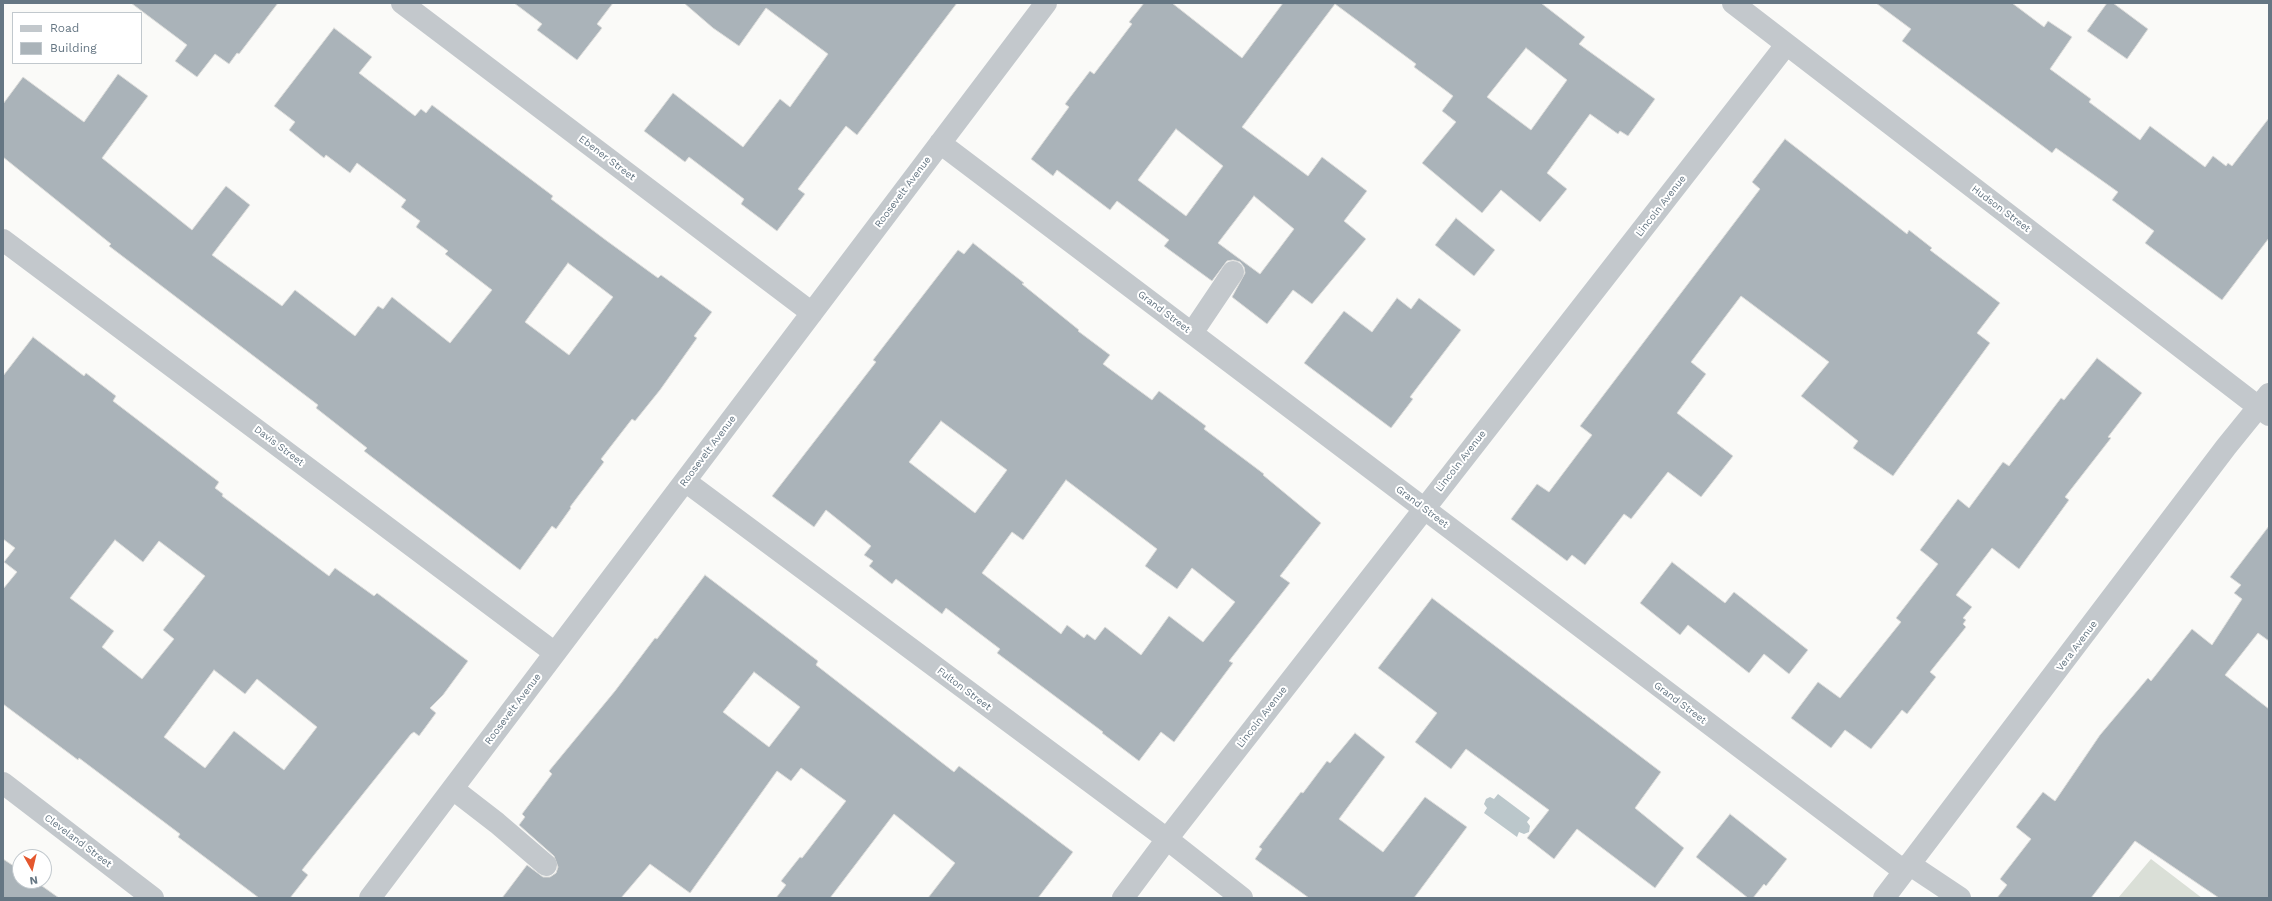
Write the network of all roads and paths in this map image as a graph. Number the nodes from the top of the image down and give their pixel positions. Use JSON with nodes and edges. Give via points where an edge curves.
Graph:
{"nodes":[{"id":1,"x":402,"y":3,"type":"edge"},
{"id":2,"x":1046,"y":3,"type":"edge"},
{"id":3,"x":1733,"y":3,"type":"edge"},
{"id":4,"x":1786,"y":45,"type":"junction"},
{"id":5,"x":940,"y":143,"type":"junction"},
{"id":6,"x":3,"y":240,"type":"edge"},
{"id":7,"x":1233,"y":272,"type":"dead end"},
{"id":8,"x":812,"y":313,"type":"junction"},
{"id":9,"x":1192,"y":333,"type":"junction"},
{"id":10,"x":2266,"y":405,"type":"edge"},
{"id":11,"x":685,"y":481,"type":"junction"},
{"id":12,"x":1424,"y":508,"type":"junction"},
{"id":13,"x":555,"y":653,"type":"junction"},
{"id":14,"x":3,"y":783,"type":"edge"},
{"id":15,"x":453,"y":789,"type":"junction"},
{"id":16,"x":1167,"y":839,"type":"junction"},
{"id":17,"x":546,"y":865,"type":"dead end"},
{"id":18,"x":1907,"y":868,"type":"junction"},
{"id":19,"x":153,"y":898,"type":"edge"},
{"id":20,"x":370,"y":898,"type":"edge"},
{"id":21,"x":1123,"y":898,"type":"edge"},
{"id":22,"x":1242,"y":898,"type":"edge"},
{"id":23,"x":1884,"y":898,"type":"edge"},
{"id":24,"x":1960,"y":898,"type":"edge"}],
"edges":[{"from":1,"to":8,"type":"street","name":"Ebener Street"},
{"from":2,"to":5,"type":"street","name":"Roosevelt Avenue"},
{"from":3,"to":4,"type":"street","name":"Hudson Street"},
{"from":4,"to":10,"type":"street","name":"Hudson Street"},
{"from":4,"to":12,"type":"street","name":"Lincoln Avenue"},
{"from":5,"to":8,"type":"street","name":"Roosevelt Avenue"},
{"from":5,"to":9,"type":"street","name":"Grand Street"},
{"from":6,"to":13,"type":"street","name":"Davis Street"},
{"from":7,"to":9,"type":"street"},
{"from":8,"to":11,"type":"street","name":"Roosevelt Avenue"},
{"from":9,"to":12,"type":"street","name":"Grand Street"},
{"from":10,"to":18,"type":"street","name":"Vera Avenue","via":[[2226,446]]},
{"from":11,"to":13,"type":"street","name":"Roosevelt Avenue"},
{"from":11,"to":16,"type":"street","name":"Fulton Street"},
{"from":12,"to":16,"type":"street","name":"Lincoln Avenue"},
{"from":12,"to":18,"type":"street","name":"Grand Street"},
{"from":13,"to":15,"type":"street","name":"Roosevelt Avenue"},
{"from":14,"to":19,"type":"street","name":"Cleveland Street"},
{"from":15,"to":17,"type":"street"},
{"from":15,"to":20,"type":"street","name":"Roosevelt Avenue"},
{"from":16,"to":21,"type":"street","name":"Lincoln Avenue"},
{"from":16,"to":22,"type":"street","name":"Fulton Street"},
{"from":18,"to":23,"type":"street","name":"Vera Avenue"},
{"from":18,"to":24,"type":"street","name":"Grand Street"}]}
